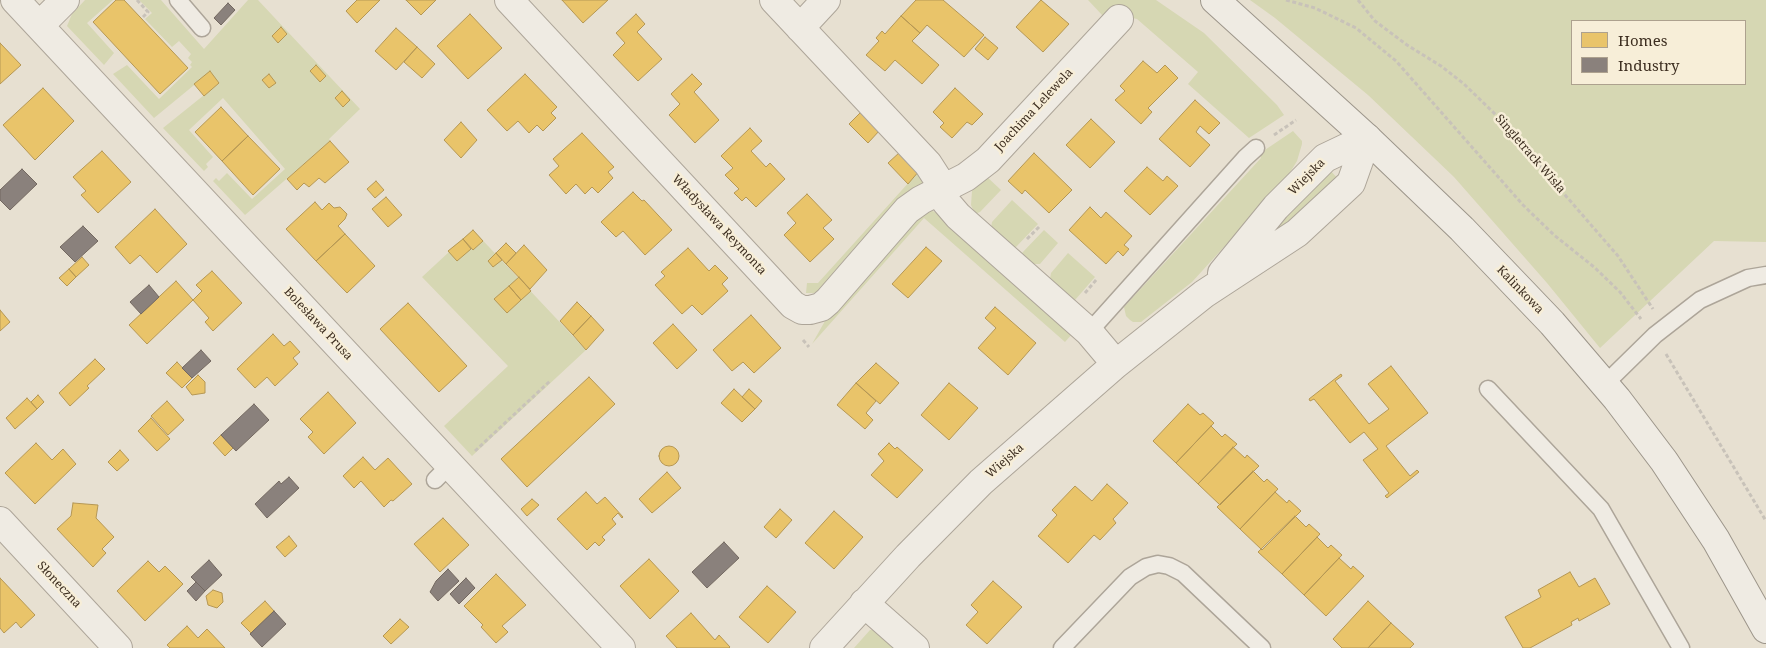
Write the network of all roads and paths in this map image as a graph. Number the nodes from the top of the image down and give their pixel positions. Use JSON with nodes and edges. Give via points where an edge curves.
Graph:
{"nodes":[{"id":1,"x":15,"y":0,"type":"edge"},
{"id":2,"x":65,"y":0,"type":"edge"},
{"id":3,"x":137,"y":0,"type":"edge"},
{"id":4,"x":178,"y":0,"type":"edge"},
{"id":5,"x":509,"y":0,"type":"edge"},
{"id":6,"x":774,"y":0,"type":"edge"},
{"id":7,"x":826,"y":0,"type":"edge"},
{"id":8,"x":1215,"y":0,"type":"edge"},
{"id":9,"x":1286,"y":0,"type":"edge"},
{"id":10,"x":1358,"y":0,"type":"edge"},
{"id":11,"x":143,"y":16,"type":"dead end"},
{"id":12,"x":1119,"y":19,"type":"dead end"},
{"id":13,"x":40,"y":25,"type":"junction"},
{"id":14,"x":202,"y":28,"type":"dead end"},
{"id":15,"x":800,"y":28,"type":"junction"},
{"id":16,"x":1296,"y":120,"type":"dead end"},
{"id":17,"x":1367,"y":138,"type":"junction"},
{"id":18,"x":1256,"y":148,"type":"joint"},
{"id":19,"x":941,"y":190,"type":"junction"},
{"id":20,"x":1766,"y":275,"type":"edge"},
{"id":21,"x":1204,"y":294,"type":"junction"},
{"id":22,"x":1660,"y":331,"type":"junction"},
{"id":23,"x":1089,"y":332,"type":"junction"},
{"id":24,"x":803,"y":340,"type":"dead end"},
{"id":25,"x":809,"y":347,"type":"dead end"},
{"id":26,"x":1116,"y":364,"type":"junction"},
{"id":27,"x":550,"y":381,"type":"dead end"},
{"id":28,"x":1605,"y":384,"type":"junction"},
{"id":29,"x":1488,"y":389,"type":"dead end"},
{"id":30,"x":474,"y":452,"type":"dead end"},
{"id":31,"x":0,"y":521,"type":"edge"},
{"id":32,"x":1766,"y":521,"type":"edge"},
{"id":33,"x":864,"y":603,"type":"junction"},
{"id":34,"x":1766,"y":629,"type":"edge"},
{"id":35,"x":118,"y":648,"type":"edge"},
{"id":36,"x":621,"y":648,"type":"edge"},
{"id":37,"x":824,"y":648,"type":"edge"},
{"id":38,"x":915,"y":648,"type":"edge"},
{"id":39,"x":1062,"y":648,"type":"edge"},
{"id":40,"x":1262,"y":648,"type":"edge"},
{"id":41,"x":1681,"y":648,"type":"edge"}],
"edges":[{"from":1,"to":13,"type":"street","name":"Bolesława Prusa"},
{"from":2,"to":13,"type":"street"},
{"from":3,"to":11,"type":"path","via":[[148,12]]},
{"from":4,"to":14,"type":"lane"},
{"from":5,"to":19,"type":"street","name":"Władysława Reymonta","via":[[793,305],[802,310],[821,307],[828,301],[907,210]]},
{"from":6,"to":15,"type":"street"},
{"from":7,"to":15,"type":"street"},
{"from":8,"to":17,"type":"street","name":"Kalinkowa"},
{"from":9,"to":22,"type":"path","via":[[1315,8],[1356,28],[1396,61],[1523,205]]},
{"from":10,"to":22,"type":"path","name":"Singletrack Wisła","via":[[1375,21],[1407,46],[1441,66],[1494,113],[1618,256]]},
{"from":12,"to":19,"type":"street","name":"Joachima Lelewela","via":[[988,160]]},
{"from":13,"to":36,"type":"street","name":"Bolesława Prusa","via":[[443,472]]},
{"from":15,"to":19,"type":"street","via":[[928,164]]},
{"from":16,"to":18,"type":"path"},
{"from":17,"to":21,"type":"street","name":"Wiejska","via":[[1324,158],[1276,207]]},
{"from":17,"to":21,"type":"street","name":"Wiejska","via":[[1350,184],[1297,234]]},
{"from":17,"to":28,"type":"street","name":"Kalinkowa","via":[[1462,229]]},
{"from":18,"to":23,"type":"lane"},
{"from":19,"to":23,"type":"street","via":[[958,216]]},
{"from":20,"to":22,"type":"lane","via":[[1748,278],[1700,300]]},
{"from":21,"to":26,"type":"street","name":"Wiejska"},
{"from":22,"to":28,"type":"lane"},
{"from":22,"to":32,"type":"path"},
{"from":23,"to":26,"type":"street"},
{"from":24,"to":25,"type":"path"},
{"from":26,"to":33,"type":"street","name":"Wiejska","via":[[970,492]]},
{"from":27,"to":30,"type":"path"},
{"from":28,"to":34,"type":"street","name":"Kalinkowa","via":[[1664,461]]},
{"from":29,"to":41,"type":"lane","via":[[1601,509]]},
{"from":31,"to":35,"type":"street","name":"Słoneczna"},
{"from":33,"to":37,"type":"street","name":"Wiejska"},
{"from":33,"to":38,"type":"street"},
{"from":39,"to":40,"type":"lane","via":[[1130,577],[1158,564],[1183,573]]}]}
